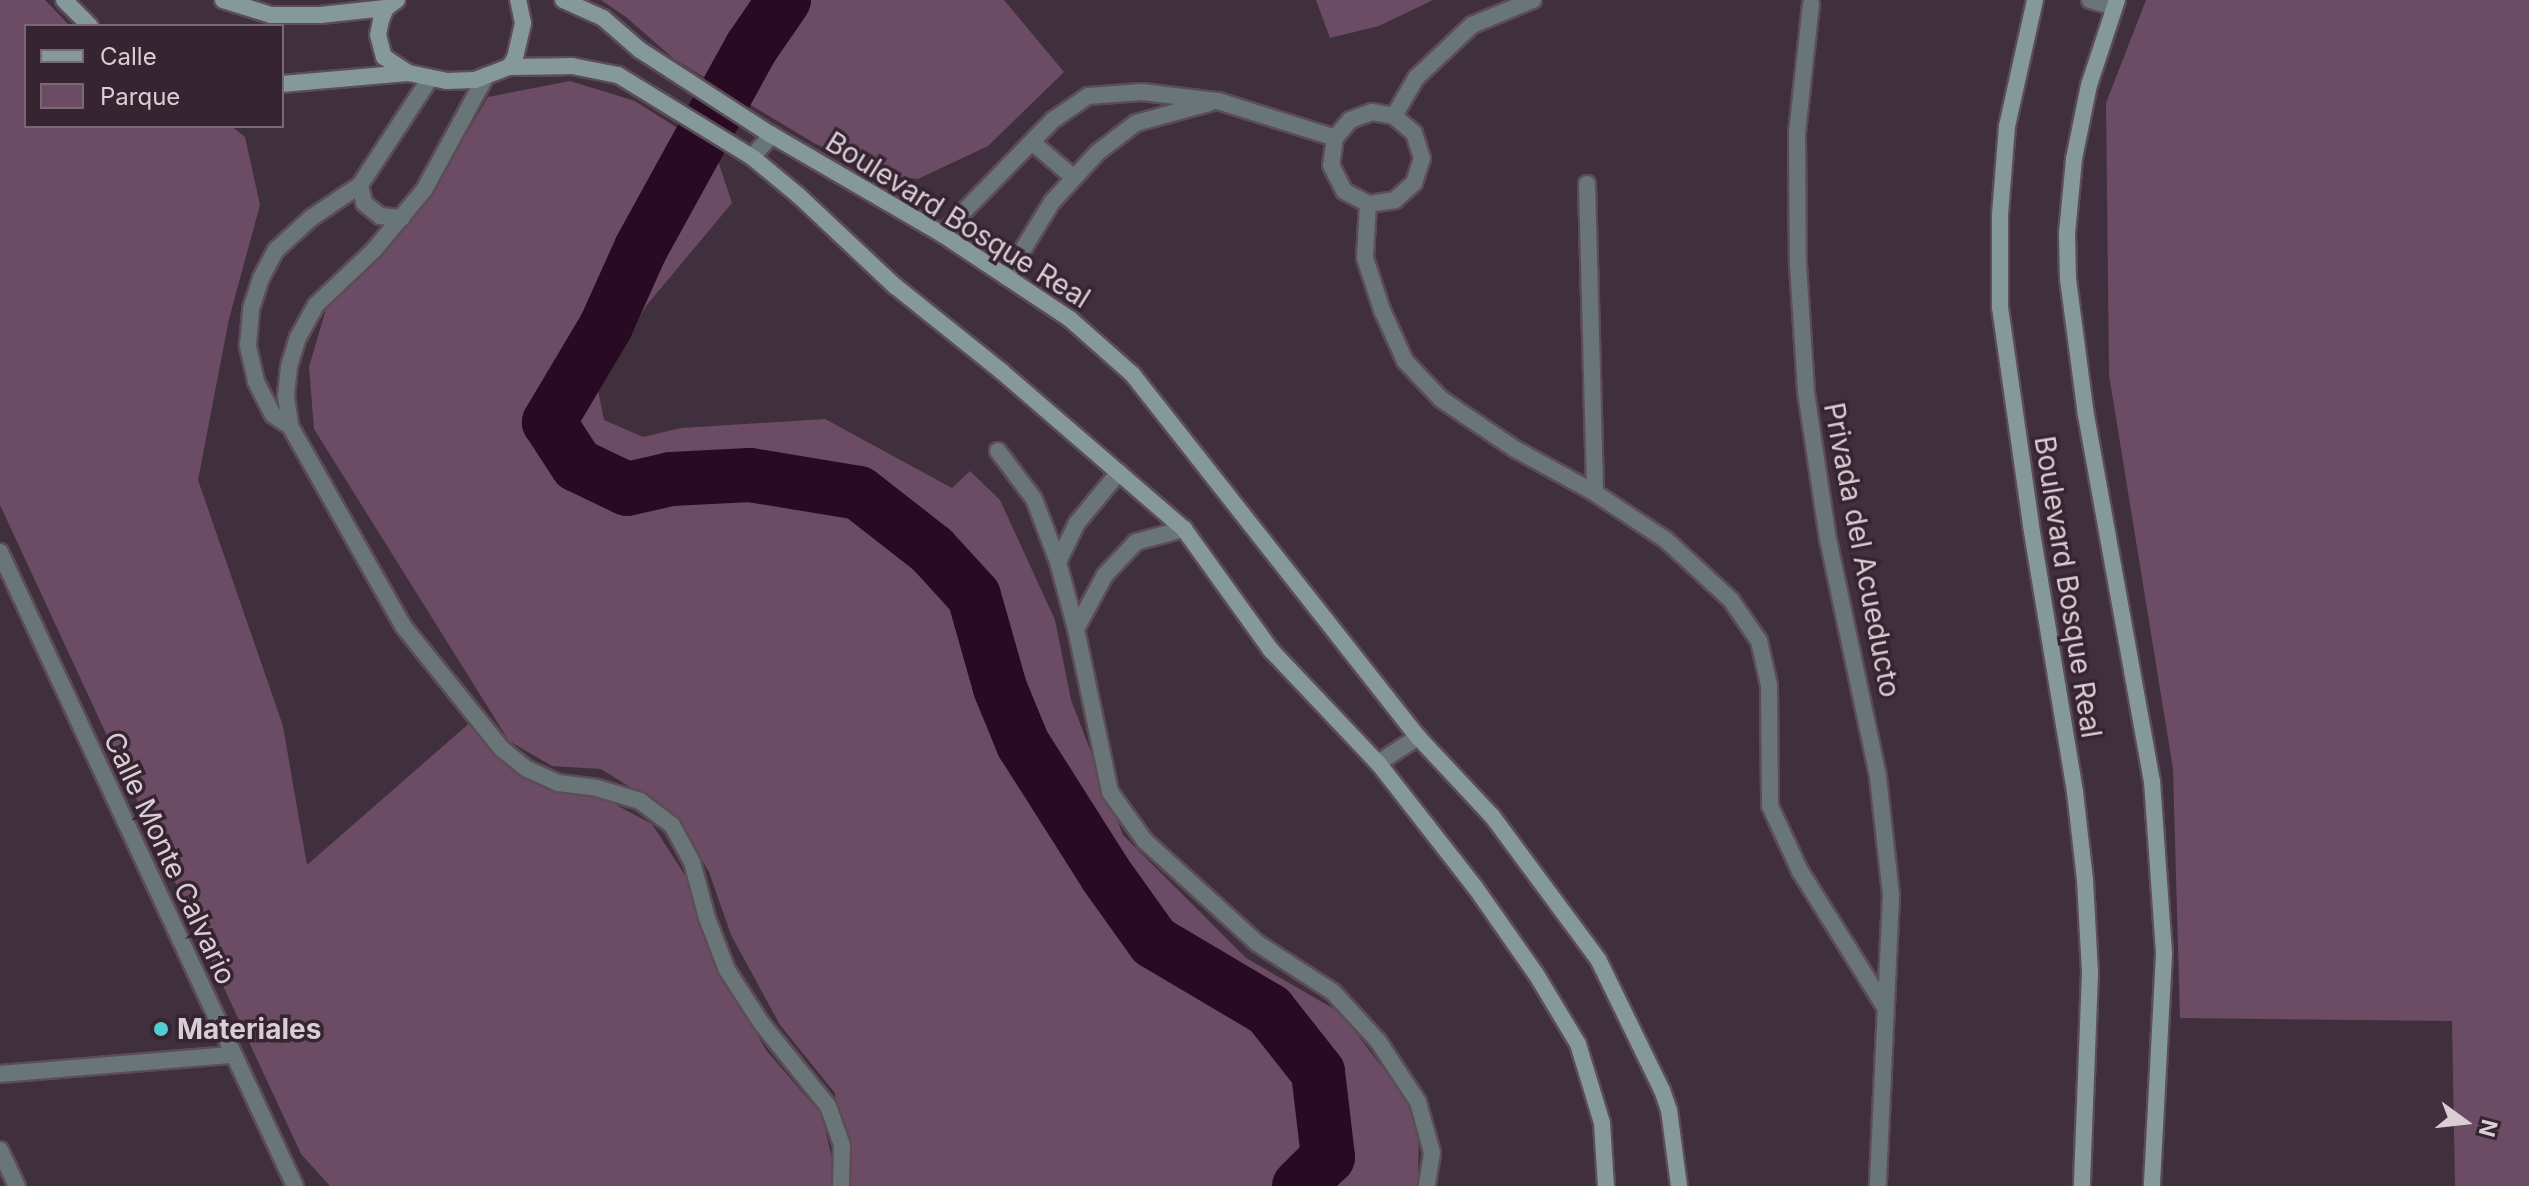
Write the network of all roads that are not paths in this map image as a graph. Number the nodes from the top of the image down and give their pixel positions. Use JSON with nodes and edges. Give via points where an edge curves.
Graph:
{"nodes":[{"id":1,"x":64,"y":0,"type":"edge"},
{"id":2,"x":223,"y":0,"type":"edge"},
{"id":3,"x":518,"y":0,"type":"edge"},
{"id":4,"x":563,"y":0,"type":"edge"},
{"id":5,"x":1533,"y":0,"type":"edge"},
{"id":6,"x":2035,"y":0,"type":"edge"},
{"id":7,"x":2090,"y":0,"type":"edge"},
{"id":8,"x":2116,"y":3,"type":"edge"},
{"id":9,"x":391,"y":4,"type":"edge"},
{"id":10,"x":1811,"y":4,"type":"dead end"},
{"id":11,"x":88,"y":24,"type":"edge"},
{"id":12,"x":509,"y":67,"type":"junction"},
{"id":13,"x":409,"y":73,"type":"junction"},
{"id":14,"x":486,"y":76,"type":"junction"},
{"id":15,"x":429,"y":80,"type":"junction"},
{"id":16,"x":284,"y":84,"type":"edge"},
{"id":17,"x":1218,"y":101,"type":"junction"},
{"id":18,"x":1394,"y":116,"type":"junction"},
{"id":19,"x":771,"y":135,"type":"junction"},
{"id":20,"x":1335,"y":138,"type":"junction"},
{"id":21,"x":1032,"y":142,"type":"junction"},
{"id":22,"x":751,"y":156,"type":"junction"},
{"id":23,"x":1074,"y":178,"type":"junction"},
{"id":24,"x":1587,"y":184,"type":"dead end"},
{"id":25,"x":360,"y":185,"type":"junction"},
{"id":26,"x":1368,"y":204,"type":"junction"},
{"id":27,"x":402,"y":218,"type":"junction"},
{"id":28,"x":942,"y":234,"type":"junction"},
{"id":29,"x":1006,"y":277,"type":"junction"},
{"id":30,"x":290,"y":426,"type":"junction"},
{"id":31,"x":998,"y":451,"type":"dead end"},
{"id":32,"x":1119,"y":472,"type":"junction"},
{"id":33,"x":1595,"y":493,"type":"junction"},
{"id":34,"x":1184,"y":529,"type":"junction"},
{"id":35,"x":0,"y":552,"type":"edge"},
{"id":36,"x":1058,"y":562,"type":"junction"},
{"id":37,"x":1076,"y":629,"type":"junction"},
{"id":38,"x":1418,"y":737,"type":"junction"},
{"id":39,"x":1378,"y":763,"type":"junction"},
{"id":40,"x":1886,"y":1008,"type":"junction"},
{"id":41,"x":233,"y":1055,"type":"junction"},
{"id":42,"x":0,"y":1074,"type":"edge"},
{"id":43,"x":0,"y":1150,"type":"edge"},
{"id":44,"x":17,"y":1186,"type":"edge"},
{"id":45,"x":295,"y":1186,"type":"edge"},
{"id":46,"x":841,"y":1186,"type":"edge"},
{"id":47,"x":1427,"y":1186,"type":"edge"},
{"id":48,"x":1606,"y":1186,"type":"edge"},
{"id":49,"x":1679,"y":1186,"type":"edge"},
{"id":50,"x":1878,"y":1186,"type":"edge"},
{"id":51,"x":2082,"y":1186,"type":"edge"},
{"id":52,"x":2152,"y":1186,"type":"edge"}],
"edges":[{"from":1,"to":11,"type":"street"},
{"from":2,"to":9,"type":"street","via":[[271,15],[320,15]]},
{"from":3,"to":12,"type":"street","via":[[523,23]]},
{"from":4,"to":19,"type":"street","name":"Boulevard Bosque Real","via":[[603,18],[640,50]]},
{"from":5,"to":18,"type":"street","via":[[1472,25],[1416,78]]},
{"from":6,"to":51,"type":"street","name":"Boulevard Bosque Real","via":[[2007,126],[2000,307],[2085,880],[2090,973]]},
{"from":7,"to":8,"type":"street","name":"Boulevard Bosque Real"},
{"from":8,"to":52,"type":"street","name":"Boulevard Bosque Real","via":[[2089,85],[2074,159],[2068,279],[2086,415],[2152,781],[2164,954]]},
{"from":9,"to":13,"type":"street","via":[[378,35],[379,47],[393,66]]},
{"from":10,"to":40,"type":"street","name":"Privada del Acueducto","via":[[1797,132],[1806,392],[1828,539],[1878,777],[1891,895]]},
{"from":12,"to":14,"type":"street"},
{"from":12,"to":22,"type":"street","via":[[572,66],[618,75]]},
{"from":13,"to":15,"type":"street"},
{"from":13,"to":16,"type":"street"},
{"from":14,"to":15,"type":"street"},
{"from":14,"to":27,"type":"street","via":[[436,170]]},
{"from":15,"to":25,"type":"street"},
{"from":17,"to":20,"type":"street"},
{"from":17,"to":21,"type":"street","via":[[1142,92],[1088,96]]},
{"from":17,"to":23,"type":"street","via":[[1136,123]]},
{"from":18,"to":20,"type":"street","via":[[1372,112],[1350,120]]},
{"from":18,"to":26,"type":"street","via":[[1414,133],[1422,158],[1414,183],[1395,200]]},
{"from":19,"to":22,"type":"street"},
{"from":19,"to":28,"type":"street","name":"Boulevard Bosque Real"},
{"from":20,"to":26,"type":"street","via":[[1331,165],[1337,178],[1344,191]]},
{"from":21,"to":23,"type":"street"},
{"from":21,"to":28,"type":"street"},
{"from":22,"to":32,"type":"street","via":[[895,286]]},
{"from":23,"to":29,"type":"street","via":[[1052,202]]},
{"from":24,"to":33,"type":"street"},
{"from":25,"to":27,"type":"street","via":[[364,203],[380,216]]},
{"from":25,"to":30,"type":"street","via":[[276,250],[251,309],[248,345],[256,381],[273,415]]},
{"from":26,"to":33,"type":"street","via":[[1365,258],[1405,361],[1441,399],[1515,449]]},
{"from":27,"to":30,"type":"street","via":[[316,305],[298,337],[287,381]]},
{"from":28,"to":29,"type":"street","name":"Boulevard Bosque Real"},
{"from":29,"to":38,"type":"street","name":"Boulevard Bosque Real","via":[[1070,319],[1133,375]]},
{"from":30,"to":46,"type":"street","via":[[403,626],[502,749],[527,769],[558,783],[640,801],[672,825],[692,862],[727,970],[762,1024],[828,1106],[842,1145]]},
{"from":31,"to":36,"type":"street","via":[[1034,499]]},
{"from":32,"to":34,"type":"street"},
{"from":32,"to":36,"type":"street","via":[[1077,523]]},
{"from":33,"to":40,"type":"street","via":[[1666,540],[1731,600],[1759,641],[1769,685],[1770,806],[1800,871]]},
{"from":34,"to":37,"type":"street","via":[[1136,542],[1105,575]]},
{"from":34,"to":39,"type":"street","via":[[1271,650]]},
{"from":35,"to":41,"type":"street","name":"Calle Monte Calvario"},
{"from":36,"to":37,"type":"street"},
{"from":37,"to":47,"type":"street","via":[[1110,792],[1145,841],[1257,943],[1333,992],[1378,1041],[1418,1102],[1432,1153]]},
{"from":38,"to":39,"type":"street"},
{"from":38,"to":49,"type":"street","name":"Boulevard Bosque Real","via":[[1492,816],[1598,959],[1665,1100]]},
{"from":39,"to":48,"type":"street","via":[[1475,887],[1578,1044],[1602,1123]]},
{"from":40,"to":50,"type":"street","name":"Privada del Acueducto"},
{"from":41,"to":42,"type":"street"},
{"from":41,"to":45,"type":"street","name":"Calle Monte Calvario"},
{"from":43,"to":44,"type":"street"}]}
